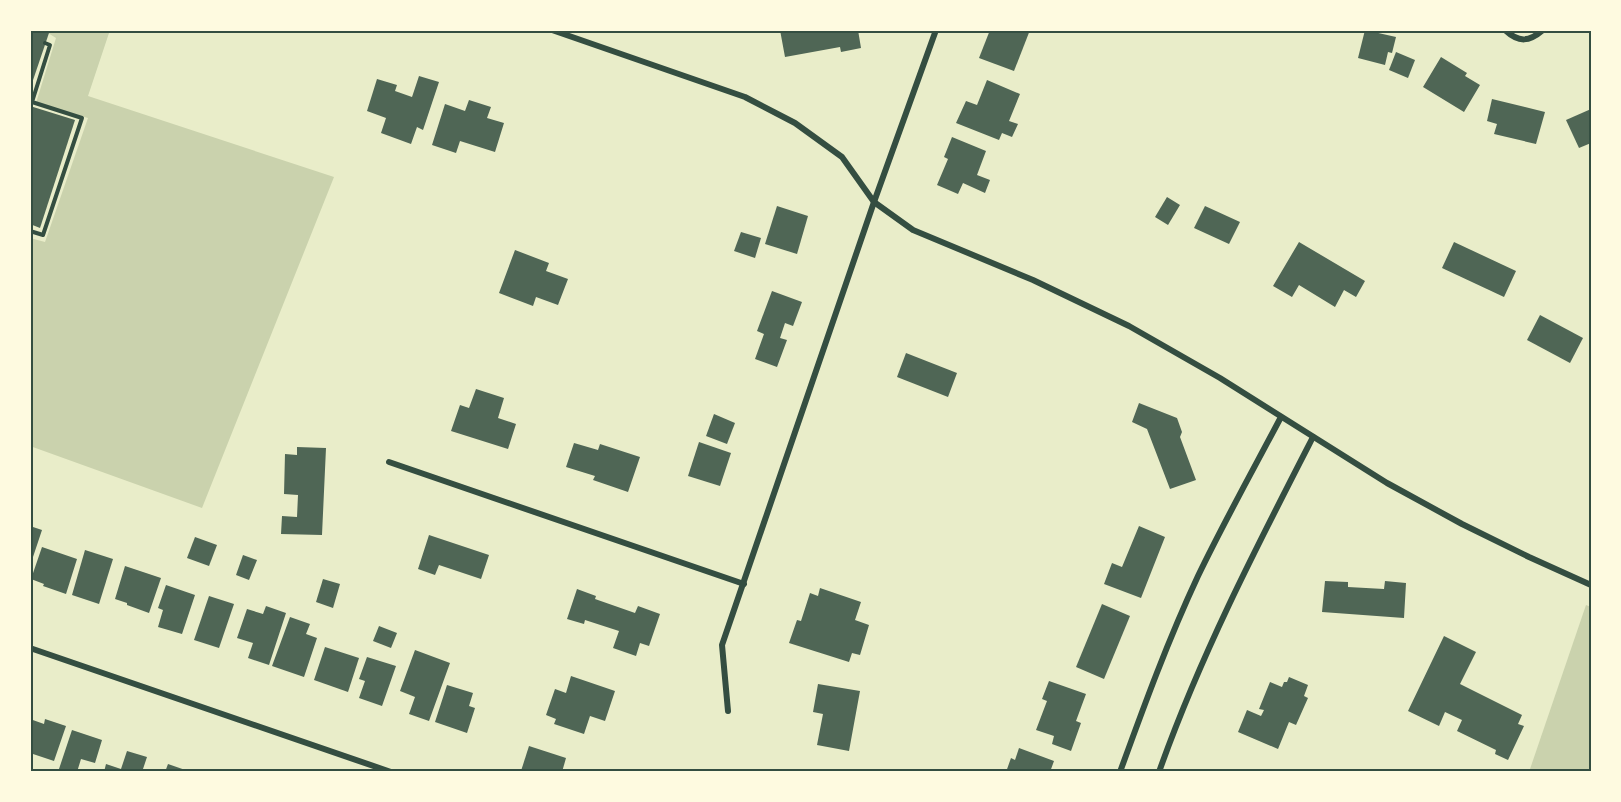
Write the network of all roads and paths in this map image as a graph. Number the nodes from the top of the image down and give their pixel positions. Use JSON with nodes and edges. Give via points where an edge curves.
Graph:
{"nodes":[{"id":1,"x":552,"y":30,"type":"edge"},
{"id":2,"x":936,"y":30,"type":"edge"},
{"id":3,"x":1505,"y":30,"type":"edge"},
{"id":4,"x":1543,"y":30,"type":"edge"},
{"id":5,"x":45,"y":43,"type":"dead end"},
{"id":6,"x":874,"y":202,"type":"junction"},
{"id":7,"x":30,"y":231,"type":"edge"},
{"id":8,"x":1281,"y":417,"type":"junction"},
{"id":9,"x":1313,"y":437,"type":"junction"},
{"id":10,"x":389,"y":462,"type":"dead end"},
{"id":11,"x":744,"y":584,"type":"junction"},
{"id":12,"x":1591,"y":585,"type":"edge"},
{"id":13,"x":30,"y":648,"type":"edge"},
{"id":14,"x":728,"y":711,"type":"dead end"},
{"id":15,"x":390,"y":772,"type":"edge"},
{"id":16,"x":1120,"y":772,"type":"edge"},
{"id":17,"x":1159,"y":772,"type":"edge"}],
"edges":[{"from":1,"to":6,"type":"street","via":[[745,97],[795,123],[842,157]]},
{"from":2,"to":6,"type":"street"},
{"from":3,"to":4,"type":"street","via":[[1522,39]]},
{"from":5,"to":7,"type":"path","via":[[50,45],[32,102],[82,118],[43,235]]},
{"from":6,"to":8,"type":"street","via":[[913,230],[1033,280],[1129,326]]},
{"from":6,"to":11,"type":"street"},
{"from":8,"to":9,"type":"street"},
{"from":8,"to":16,"type":"street","via":[[1198,577]]},
{"from":9,"to":12,"type":"street","via":[[1457,521]]},
{"from":9,"to":17,"type":"street","via":[[1202,664]]},
{"from":10,"to":11,"type":"street"},
{"from":11,"to":14,"type":"street","via":[[722,645]]},
{"from":13,"to":15,"type":"street"}]}
